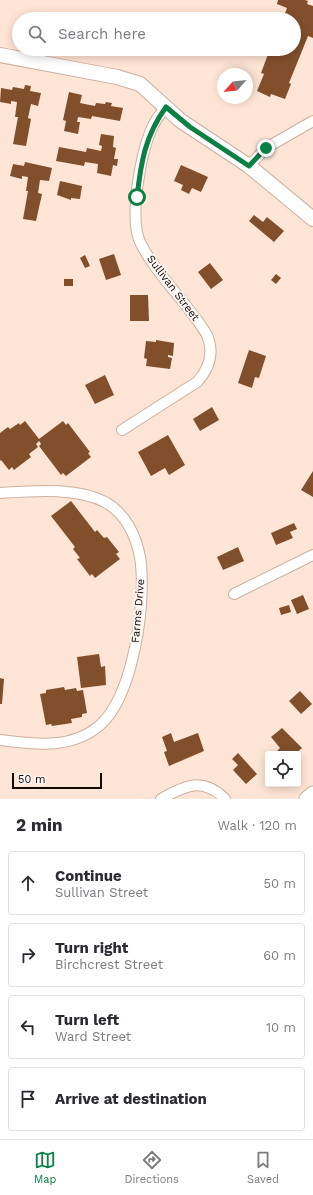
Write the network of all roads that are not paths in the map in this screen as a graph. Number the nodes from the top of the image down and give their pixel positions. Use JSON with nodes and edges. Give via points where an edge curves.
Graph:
{"nodes":[{"id":1,"x":0,"y":55,"type":"edge"},
{"id":2,"x":166,"y":107,"type":"junction"},
{"id":3,"x":313,"y":121,"type":"edge"},
{"id":4,"x":249,"y":166,"type":"junction"},
{"id":5,"x":313,"y":219,"type":"edge"},
{"id":6,"x":122,"y":430,"type":"dead end"},
{"id":7,"x":0,"y":493,"type":"edge"},
{"id":8,"x":313,"y":555,"type":"edge"},
{"id":9,"x":234,"y":594,"type":"dead end"},
{"id":10,"x":0,"y":740,"type":"edge"},
{"id":11,"x":313,"y":794,"type":"edge"},
{"id":12,"x":161,"y":799,"type":"edge"},
{"id":13,"x":226,"y":799,"type":"edge"},
{"id":14,"x":307,"y":799,"type":"edge"}],
"edges":[{"from":1,"to":2,"type":"street","via":[[133,81],[143,86]]},
{"from":2,"to":4,"type":"street","via":[[190,127]]},
{"from":2,"to":6,"type":"street","name":"Sullivan Street","via":[[152,128],[144,153],[137,197],[136,229],[144,249],[207,335],[210,358],[205,373],[197,382]]},
{"from":3,"to":4,"type":"street","via":[[266,148]]},
{"from":4,"to":5,"type":"street"},
{"from":7,"to":10,"type":"street","name":"Farms Drive","via":[[55,491],[90,496],[105,503],[119,513],[132,532],[140,556],[141,579],[137,630],[131,661],[121,696],[107,717],[89,732],[67,741],[43,745]]},
{"from":8,"to":9,"type":"street"},
{"from":11,"to":14,"type":"main road"},
{"from":12,"to":13,"type":"street","via":[[186,787],[205,786],[214,788]]}]}
